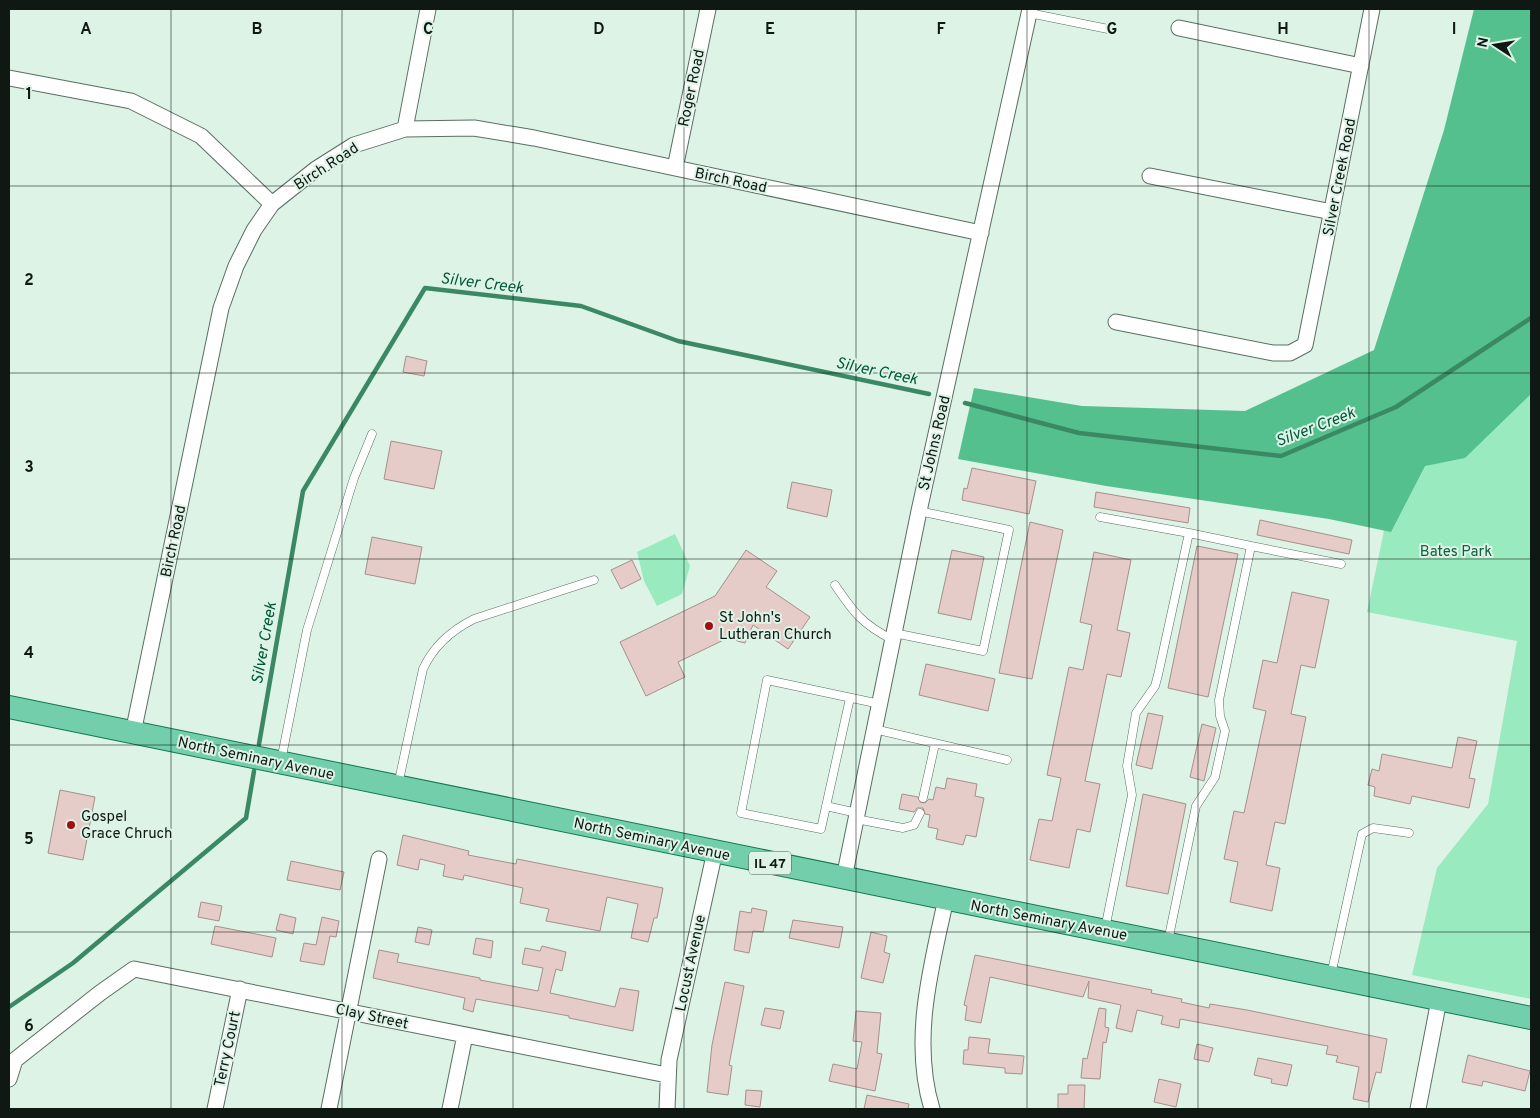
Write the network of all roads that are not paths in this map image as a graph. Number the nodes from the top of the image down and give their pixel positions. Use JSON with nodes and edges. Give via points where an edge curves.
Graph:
{"nodes":[{"id":1,"x":428,"y":9,"type":"edge"},
{"id":2,"x":708,"y":9,"type":"edge"},
{"id":3,"x":1372,"y":9,"type":"edge"},
{"id":4,"x":1029,"y":11,"type":"edge"},
{"id":5,"x":1179,"y":28,"type":"dead end"},
{"id":6,"x":1113,"y":30,"type":"dead end"},
{"id":7,"x":1361,"y":66,"type":"junction"},
{"id":8,"x":9,"y":78,"type":"edge"},
{"id":9,"x":405,"y":129,"type":"junction"},
{"id":10,"x":675,"y":168,"type":"junction"},
{"id":11,"x":1150,"y":176,"type":"dead end"},
{"id":12,"x":272,"y":204,"type":"junction"},
{"id":13,"x":1332,"y":212,"type":"junction"},
{"id":14,"x":981,"y":233,"type":"junction"},
{"id":15,"x":1116,"y":322,"type":"dead end"},
{"id":16,"x":372,"y":434,"type":"dead end"},
{"id":17,"x":919,"y":511,"type":"junction"},
{"id":18,"x":1100,"y":517,"type":"dead end"},
{"id":19,"x":1189,"y":533,"type":"junction"},
{"id":20,"x":1251,"y":546,"type":"junction"},
{"id":21,"x":1341,"y":564,"type":"dead end"},
{"id":22,"x":594,"y":580,"type":"dead end"},
{"id":23,"x":835,"y":584,"type":"dead end"},
{"id":24,"x":894,"y":637,"type":"junction"},
{"id":25,"x":850,"y":698,"type":"junction"},
{"id":26,"x":880,"y":704,"type":"junction"},
{"id":27,"x":9,"y":707,"type":"edge"},
{"id":28,"x":874,"y":729,"type":"junction"},
{"id":29,"x":134,"y":732,"type":"junction"},
{"id":30,"x":935,"y":744,"type":"junction"},
{"id":31,"x":1007,"y":760,"type":"dead end"},
{"id":32,"x":280,"y":763,"type":"junction"},
{"id":33,"x":398,"y":786,"type":"junction"},
{"id":34,"x":923,"y":798,"type":"dead end"},
{"id":35,"x":826,"y":806,"type":"junction"},
{"id":36,"x":920,"y":813,"type":"dead end"},
{"id":37,"x":856,"y":816,"type":"junction"},
{"id":38,"x":1409,"y":833,"type":"dead end"},
{"id":39,"x":715,"y":851,"type":"junction"},
{"id":40,"x":379,"y":859,"type":"dead end"},
{"id":41,"x":844,"y":878,"type":"junction"},
{"id":42,"x":946,"y":899,"type":"junction"},
{"id":43,"x":1105,"y":931,"type":"junction"},
{"id":44,"x":1167,"y":944,"type":"junction"},
{"id":45,"x":1330,"y":977,"type":"junction"},
{"id":46,"x":240,"y":989,"type":"junction"},
{"id":47,"x":1440,"y":1000,"type":"junction"},
{"id":48,"x":349,"y":1011,"type":"junction"},
{"id":49,"x":1531,"y":1018,"type":"edge"},
{"id":50,"x":466,"y":1035,"type":"junction"},
{"id":51,"x":667,"y":1075,"type":"junction"},
{"id":52,"x":9,"y":1079,"type":"edge"},
{"id":53,"x":215,"y":1109,"type":"edge"},
{"id":54,"x":329,"y":1109,"type":"edge"},
{"id":55,"x":450,"y":1109,"type":"edge"},
{"id":56,"x":668,"y":1109,"type":"edge"},
{"id":57,"x":932,"y":1109,"type":"edge"},
{"id":58,"x":1418,"y":1109,"type":"edge"}],
"edges":[{"from":1,"to":9,"type":"street"},
{"from":2,"to":10,"type":"street","name":"Roger Road"},
{"from":3,"to":7,"type":"street","name":"Silver Creek Road"},
{"from":4,"to":6,"type":"lane"},
{"from":4,"to":14,"type":"street","name":"St Johns Road"},
{"from":5,"to":7,"type":"street"},
{"from":7,"to":13,"type":"street","name":"Silver Creek Road"},
{"from":8,"to":12,"type":"street","via":[[131,101],[201,136]]},
{"from":9,"to":10,"type":"street","name":"Birch Road","via":[[474,128]]},
{"from":9,"to":12,"type":"street","name":"Birch Road","via":[[354,145],[316,169]]},
{"from":10,"to":14,"type":"street","name":"Birch Road"},
{"from":11,"to":13,"type":"street"},
{"from":12,"to":29,"type":"street","name":"Birch Road","via":[[254,230],[236,266],[221,308]]},
{"from":13,"to":15,"type":"street","name":"Silver Creek Road","via":[[1306,345],[1290,354]]},
{"from":14,"to":17,"type":"street","name":"St Johns Road"},
{"from":16,"to":32,"type":"lane","via":[[354,478],[307,630]]},
{"from":17,"to":24,"type":"street","name":"St Johns Road"},
{"from":17,"to":24,"type":"lane","via":[[1009,530],[983,651]]},
{"from":18,"to":19,"type":"lane"},
{"from":19,"to":20,"type":"lane"},
{"from":19,"to":43,"type":"lane","via":[[1155,686],[1136,713],[1127,766],[1132,795]]},
{"from":20,"to":21,"type":"lane"},
{"from":20,"to":44,"type":"lane","via":[[1219,700],[1225,731],[1215,777],[1196,806]]},
{"from":22,"to":33,"type":"lane","via":[[460,626],[437,648],[423,669]]},
{"from":23,"to":24,"type":"lane","via":[[870,629]]},
{"from":24,"to":26,"type":"street","name":"St Johns Road"},
{"from":25,"to":26,"type":"lane"},
{"from":25,"to":35,"type":"lane"},
{"from":25,"to":35,"type":"lane","via":[[767,680],[741,813],[821,829]]},
{"from":26,"to":28,"type":"street","name":"St Johns Road"},
{"from":27,"to":29,"type":"main road","name":"North Seminary Avenue","number":"IL 47"},
{"from":28,"to":30,"type":"lane"},
{"from":28,"to":37,"type":"street","name":"St Johns Road"},
{"from":29,"to":32,"type":"main road","name":"North Seminary Avenue","number":"IL 47"},
{"from":30,"to":31,"type":"lane"},
{"from":30,"to":34,"type":"lane"},
{"from":32,"to":33,"type":"main road","name":"North Seminary Avenue","number":"IL 47"},
{"from":33,"to":39,"type":"main road","name":"North Seminary Avenue","number":"IL 47"},
{"from":35,"to":37,"type":"lane"},
{"from":36,"to":37,"type":"lane","via":[[914,825],[903,828]]},
{"from":37,"to":41,"type":"street","name":"St Johns Road"},
{"from":38,"to":45,"type":"lane","via":[[1372,828],[1362,834]]},
{"from":39,"to":41,"type":"main road","name":"North Seminary Avenue","number":"IL 47"},
{"from":39,"to":51,"type":"street","name":"Locust Avenue"},
{"from":40,"to":48,"type":"street"},
{"from":41,"to":42,"type":"main road","name":"North Seminary Avenue","number":"IL 47"},
{"from":42,"to":43,"type":"main road","name":"North Seminary Avenue","number":"IL 47"},
{"from":42,"to":57,"type":"street","via":[[923,1017],[923,1058]]},
{"from":43,"to":44,"type":"main road","name":"North Seminary Avenue","number":"IL 47"},
{"from":44,"to":45,"type":"main road","name":"North Seminary Avenue","number":"IL 47"},
{"from":45,"to":47,"type":"main road","name":"North Seminary Avenue","number":"IL 47"},
{"from":46,"to":48,"type":"street","name":"Clay Street"},
{"from":46,"to":52,"type":"street","name":"Clay Street","via":[[134,969],[15,1060]]},
{"from":46,"to":53,"type":"street","name":"Terry Court"},
{"from":47,"to":49,"type":"main road","name":"North Seminary Avenue","number":"IL 47"},
{"from":47,"to":58,"type":"street"},
{"from":48,"to":50,"type":"street","name":"Clay Street"},
{"from":48,"to":54,"type":"street"},
{"from":50,"to":51,"type":"street","name":"Clay Street"},
{"from":50,"to":55,"type":"street"},
{"from":51,"to":56,"type":"street"}]}
